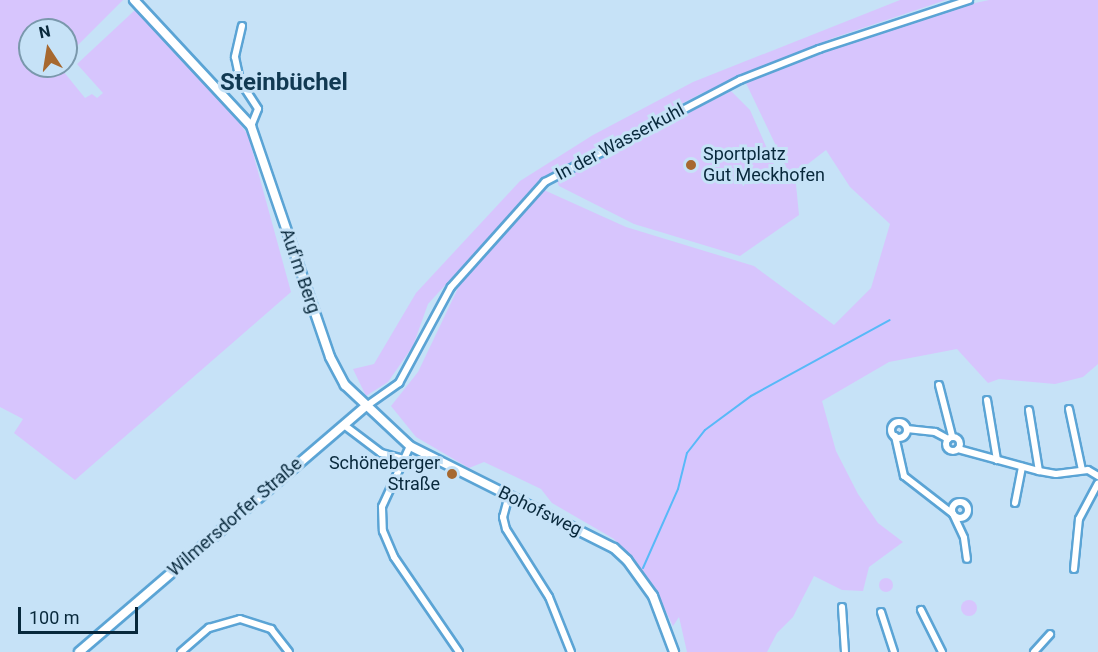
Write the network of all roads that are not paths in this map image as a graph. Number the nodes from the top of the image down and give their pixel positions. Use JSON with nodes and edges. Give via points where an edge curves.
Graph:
{"nodes":[{"id":1,"x":134,"y":0,"type":"edge"},
{"id":2,"x":969,"y":0,"type":"edge"},
{"id":3,"x":242,"y":26,"type":"dead end"},
{"id":4,"x":251,"y":126,"type":"junction"},
{"id":5,"x":939,"y":385,"type":"dead end"},
{"id":6,"x":987,"y":400,"type":"dead end"},
{"id":7,"x":365,"y":407,"type":"junction"},
{"id":8,"x":1069,"y":408,"type":"dead end"},
{"id":9,"x":1029,"y":410,"type":"dead end"},
{"id":10,"x":344,"y":425,"type":"junction"},
{"id":11,"x":907,"y":429,"type":"junction"},
{"id":12,"x":895,"y":436,"type":"junction"},
{"id":13,"x":950,"y":438,"type":"junction"},
{"id":14,"x":410,"y":446,"type":"junction"},
{"id":15,"x":958,"y":449,"type":"junction"},
{"id":16,"x":403,"y":459,"type":"junction"},
{"id":17,"x":997,"y":460,"type":"junction"},
{"id":18,"x":1022,"y":467,"type":"junction"},
{"id":19,"x":1082,"y":470,"type":"junction"},
{"id":20,"x":1039,"y":471,"type":"junction"},
{"id":21,"x":1098,"y":476,"type":"edge"},
{"id":22,"x":1098,"y":484,"type":"edge"},
{"id":23,"x":509,"y":495,"type":"junction"},
{"id":24,"x":1015,"y":503,"type":"dead end"},
{"id":25,"x":967,"y":559,"type":"dead end"},
{"id":26,"x":1074,"y":569,"type":"dead end"},
{"id":27,"x":842,"y":607,"type":"dead end"},
{"id":28,"x":921,"y":610,"type":"dead end"},
{"id":29,"x":881,"y":612,"type":"dead end"},
{"id":30,"x":1050,"y":634,"type":"dead end"},
{"id":31,"x":79,"y":652,"type":"edge"},
{"id":32,"x":182,"y":652,"type":"edge"},
{"id":33,"x":288,"y":652,"type":"edge"},
{"id":34,"x":459,"y":652,"type":"edge"},
{"id":35,"x":571,"y":652,"type":"edge"},
{"id":36,"x":674,"y":652,"type":"edge"},
{"id":37,"x":845,"y":652,"type":"edge"},
{"id":38,"x":894,"y":652,"type":"edge"},
{"id":39,"x":942,"y":652,"type":"edge"},
{"id":40,"x":1034,"y":652,"type":"edge"}],
"edges":[{"from":1,"to":4,"type":"street","name":"Auf'm Berg"},
{"from":2,"to":7,"type":"street","name":"In der Wasserkuhl","via":[[819,49],[740,80],[545,182],[451,287],[399,383]]},
{"from":3,"to":4,"type":"street","name":"Auf'm Berg","via":[[235,57],[240,81],[258,109]]},
{"from":4,"to":7,"type":"street","name":"Auf'm Berg","via":[[330,357],[345,386]]},
{"from":5,"to":13,"type":"street"},
{"from":6,"to":17,"type":"street"},
{"from":7,"to":10,"type":"street","name":"Wilmersdorfer Straße"},
{"from":7,"to":14,"type":"street","name":"Bohofsweg"},
{"from":8,"to":19,"type":"street"},
{"from":9,"to":20,"type":"street"},
{"from":10,"to":16,"type":"street","via":[[381,453]]},
{"from":10,"to":31,"type":"street","name":"Wilmersdorfer Straße"},
{"from":11,"to":12,"type":"street","via":[[902,437]]},
{"from":11,"to":12,"type":"street","via":[[902,423],[895,423],[891,430]]},
{"from":11,"to":13,"type":"street"},
{"from":12,"to":25,"type":"street","via":[[904,476],[953,514],[964,538]]},
{"from":13,"to":15,"type":"street","via":[[959,440]]},
{"from":13,"to":15,"type":"street","via":[[949,450]]},
{"from":14,"to":16,"type":"street"},
{"from":14,"to":23,"type":"street","name":"Bohofsweg"},
{"from":15,"to":17,"type":"street"},
{"from":16,"to":34,"type":"street","via":[[382,507],[383,531],[394,557]]},
{"from":17,"to":18,"type":"street"},
{"from":18,"to":20,"type":"street"},
{"from":18,"to":24,"type":"street"},
{"from":19,"to":20,"type":"street","via":[[1056,474]]},
{"from":19,"to":21,"type":"street"},
{"from":22,"to":26,"type":"street","via":[[1079,519]]},
{"from":23,"to":35,"type":"street","via":[[503,517],[506,529],[553,605]]},
{"from":23,"to":36,"type":"street","name":"Bohofsweg","via":[[591,535],[627,560],[653,596]]},
{"from":27,"to":37,"type":"street"},
{"from":28,"to":39,"type":"street"},
{"from":29,"to":38,"type":"street"},
{"from":30,"to":40,"type":"street"},
{"from":32,"to":33,"type":"street","via":[[209,628],[240,619],[271,629]]}]}
